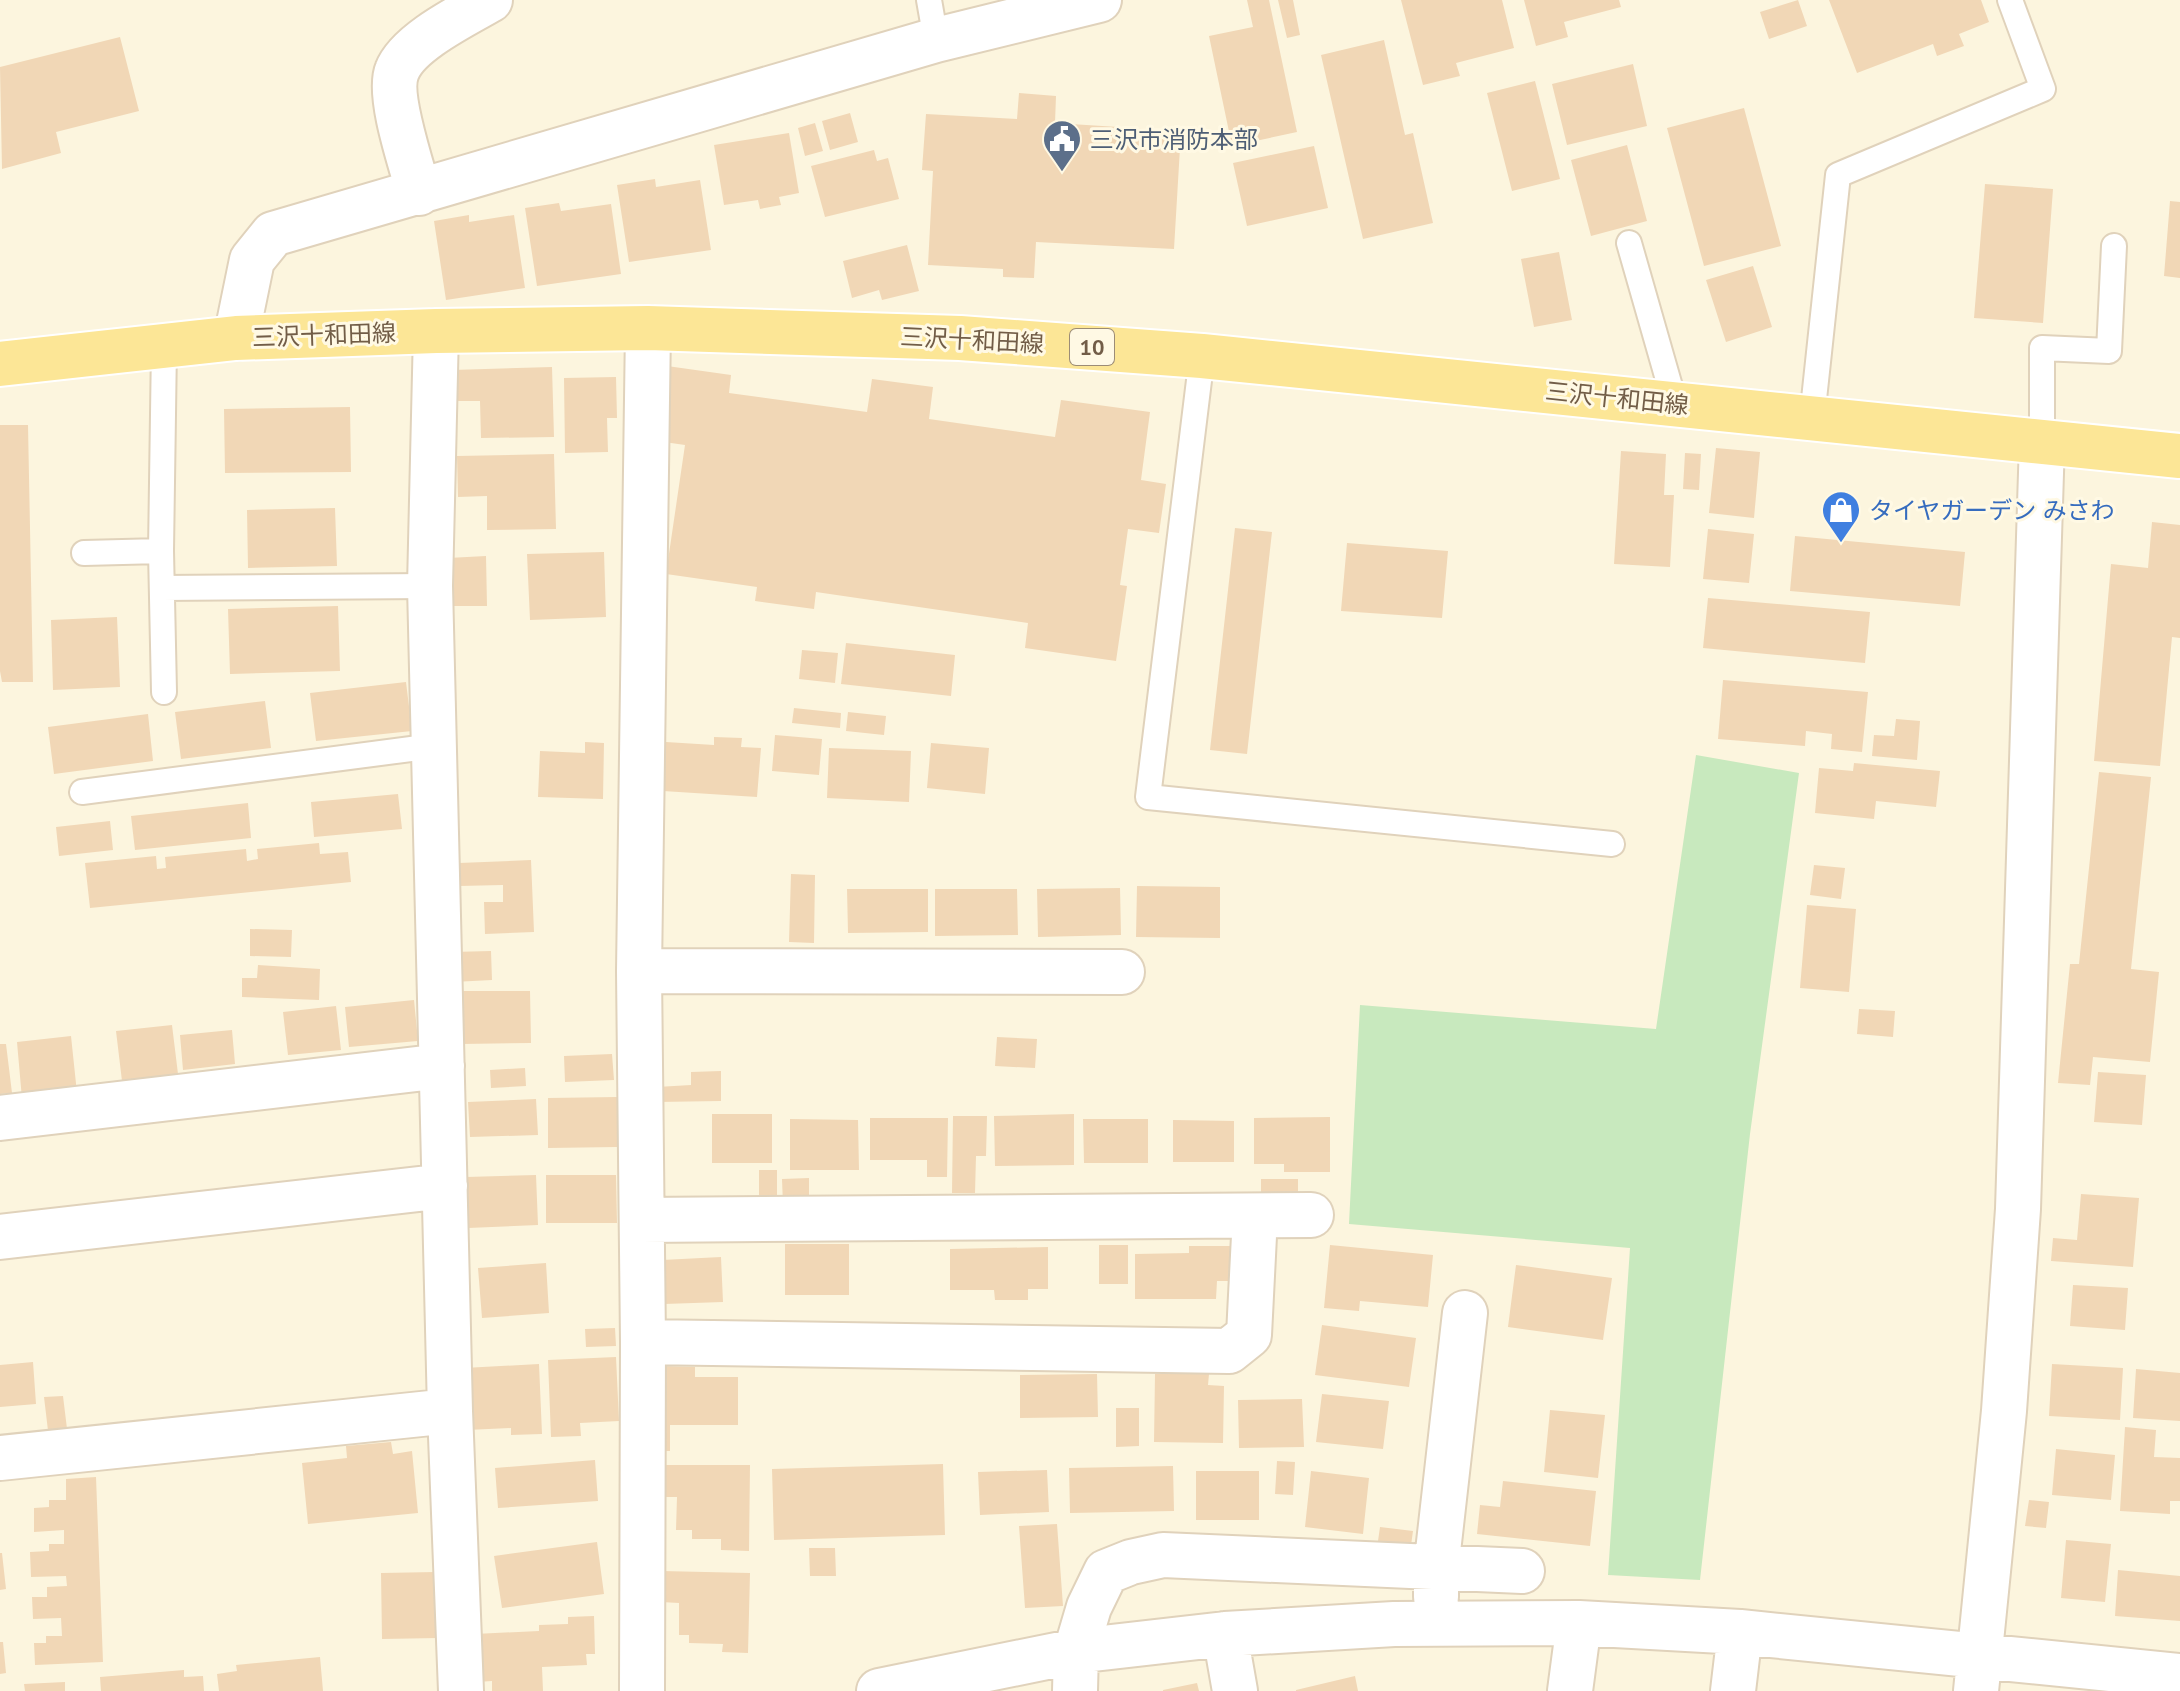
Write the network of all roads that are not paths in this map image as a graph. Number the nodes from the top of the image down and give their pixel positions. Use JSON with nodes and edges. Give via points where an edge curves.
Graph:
{"nodes":[{"id":1,"x":490,"y":0,"type":"edge"},
{"id":2,"x":1099,"y":0,"type":"edge"},
{"id":3,"x":2010,"y":0,"type":"edge"},
{"id":4,"x":932,"y":20,"type":"edge"},
{"id":5,"x":419,"y":193,"type":"junction"},
{"id":6,"x":1629,"y":243,"type":"dead end"},
{"id":7,"x":2114,"y":246,"type":"dead end"},
{"id":8,"x":648,"y":328,"type":"junction"},
{"id":9,"x":436,"y":331,"type":"junction"},
{"id":10,"x":236,"y":338,"type":"junction"},
{"id":11,"x":164,"y":346,"type":"junction"},
{"id":12,"x":1202,"y":356,"type":"junction"},
{"id":13,"x":0,"y":364,"type":"edge"},
{"id":14,"x":1675,"y":404,"type":"junction"},
{"id":15,"x":1812,"y":418,"type":"junction"},
{"id":16,"x":2042,"y":441,"type":"junction"},
{"id":17,"x":2180,"y":456,"type":"edge"},
{"id":18,"x":161,"y":551,"type":"junction"},
{"id":19,"x":84,"y":553,"type":"dead end"},
{"id":20,"x":430,"y":586,"type":"junction"},
{"id":21,"x":162,"y":588,"type":"junction"},
{"id":22,"x":164,"y":692,"type":"dead end"},
{"id":23,"x":434,"y":746,"type":"junction"},
{"id":24,"x":82,"y":792,"type":"dead end"},
{"id":25,"x":1612,"y":844,"type":"dead end"},
{"id":26,"x":639,"y":971,"type":"junction"},
{"id":27,"x":1122,"y":972,"type":"dead end"},
{"id":28,"x":442,"y":1066,"type":"junction"},
{"id":29,"x":0,"y":1118,"type":"edge"},
{"id":30,"x":445,"y":1186,"type":"junction"},
{"id":31,"x":1311,"y":1215,"type":"dead end"},
{"id":32,"x":1255,"y":1216,"type":"junction"},
{"id":33,"x":642,"y":1220,"type":"junction"},
{"id":34,"x":0,"y":1237,"type":"edge"},
{"id":35,"x":1465,"y":1313,"type":"dead end"},
{"id":36,"x":643,"y":1342,"type":"junction"},
{"id":37,"x":450,"y":1411,"type":"junction"},
{"id":38,"x":0,"y":1458,"type":"edge"},
{"id":39,"x":1436,"y":1569,"type":"junction"},
{"id":40,"x":1522,"y":1571,"type":"dead end"},
{"id":41,"x":1579,"y":1623,"type":"junction"},
{"id":42,"x":1437,"y":1625,"type":"junction"},
{"id":43,"x":1740,"y":1632,"type":"junction"},
{"id":44,"x":1225,"y":1634,"type":"junction"},
{"id":45,"x":1978,"y":1674,"type":"edge"},
{"id":46,"x":2180,"y":1676,"type":"edge"},
{"id":47,"x":1078,"y":1678,"type":"edge"},
{"id":48,"x":461,"y":1691,"type":"edge"},
{"id":49,"x":642,"y":1691,"type":"edge"},
{"id":50,"x":879,"y":1691,"type":"edge"},
{"id":51,"x":1235,"y":1691,"type":"edge"},
{"id":52,"x":1570,"y":1691,"type":"edge"},
{"id":53,"x":1733,"y":1691,"type":"edge"}],
"edges":[{"from":1,"to":5,"type":"street","via":[[432,34],[396,72],[397,113]]},
{"from":2,"to":4,"type":"street"},
{"from":3,"to":15,"type":"lane","via":[[2043,89],[1838,175]]},
{"from":4,"to":5,"type":"street"},
{"from":5,"to":10,"type":"street","via":[[273,234],[252,260]]},
{"from":6,"to":14,"type":"lane"},
{"from":7,"to":16,"type":"lane","via":[[2109,351],[2042,348]]},
{"from":8,"to":9,"type":"main road","name":"三沢十和田線","number":"10"},
{"from":8,"to":12,"type":"main road","name":"三沢十和田線","number":"10","via":[[960,338]]},
{"from":8,"to":26,"type":"street"},
{"from":9,"to":10,"type":"main road","name":"三沢十和田線","number":"10"},
{"from":9,"to":20,"type":"street"},
{"from":10,"to":11,"type":"main road","name":"三沢十和田線","number":"10"},
{"from":11,"to":13,"type":"main road","name":"三沢十和田線","number":"10"},
{"from":11,"to":18,"type":"lane"},
{"from":12,"to":14,"type":"main road","name":"三沢十和田線","number":"10"},
{"from":12,"to":25,"type":"lane","via":[[1148,797]]},
{"from":14,"to":15,"type":"main road","name":"三沢十和田線","number":"10"},
{"from":15,"to":16,"type":"main road","name":"三沢十和田線","number":"10"},
{"from":16,"to":17,"type":"main road","name":"三沢十和田線","number":"10"},
{"from":16,"to":45,"type":"street","via":[[2018,1209]]},
{"from":18,"to":19,"type":"lane"},
{"from":18,"to":21,"type":"lane"},
{"from":20,"to":21,"type":"lane"},
{"from":20,"to":23,"type":"street"},
{"from":21,"to":22,"type":"lane"},
{"from":23,"to":24,"type":"lane"},
{"from":23,"to":28,"type":"street"},
{"from":26,"to":27,"type":"street"},
{"from":26,"to":33,"type":"street"},
{"from":28,"to":29,"type":"street"},
{"from":28,"to":30,"type":"street"},
{"from":30,"to":34,"type":"street"},
{"from":30,"to":37,"type":"street"},
{"from":31,"to":32,"type":"street"},
{"from":32,"to":33,"type":"street"},
{"from":32,"to":36,"type":"street","via":[[1249,1335],[1229,1351]]},
{"from":33,"to":36,"type":"street"},
{"from":35,"to":39,"type":"street"},
{"from":36,"to":49,"type":"street"},
{"from":37,"to":38,"type":"street"},
{"from":37,"to":48,"type":"street"},
{"from":39,"to":40,"type":"street"},
{"from":39,"to":42,"type":"street"},
{"from":39,"to":47,"type":"street","via":[[1163,1555],[1131,1562],[1106,1572],[1089,1607]]},
{"from":41,"to":42,"type":"street"},
{"from":41,"to":43,"type":"street"},
{"from":41,"to":52,"type":"street"},
{"from":42,"to":44,"type":"street"},
{"from":43,"to":45,"type":"street"},
{"from":43,"to":53,"type":"street"},
{"from":44,"to":47,"type":"street"},
{"from":44,"to":51,"type":"street"},
{"from":45,"to":46,"type":"street"},
{"from":47,"to":50,"type":"street"}]}
